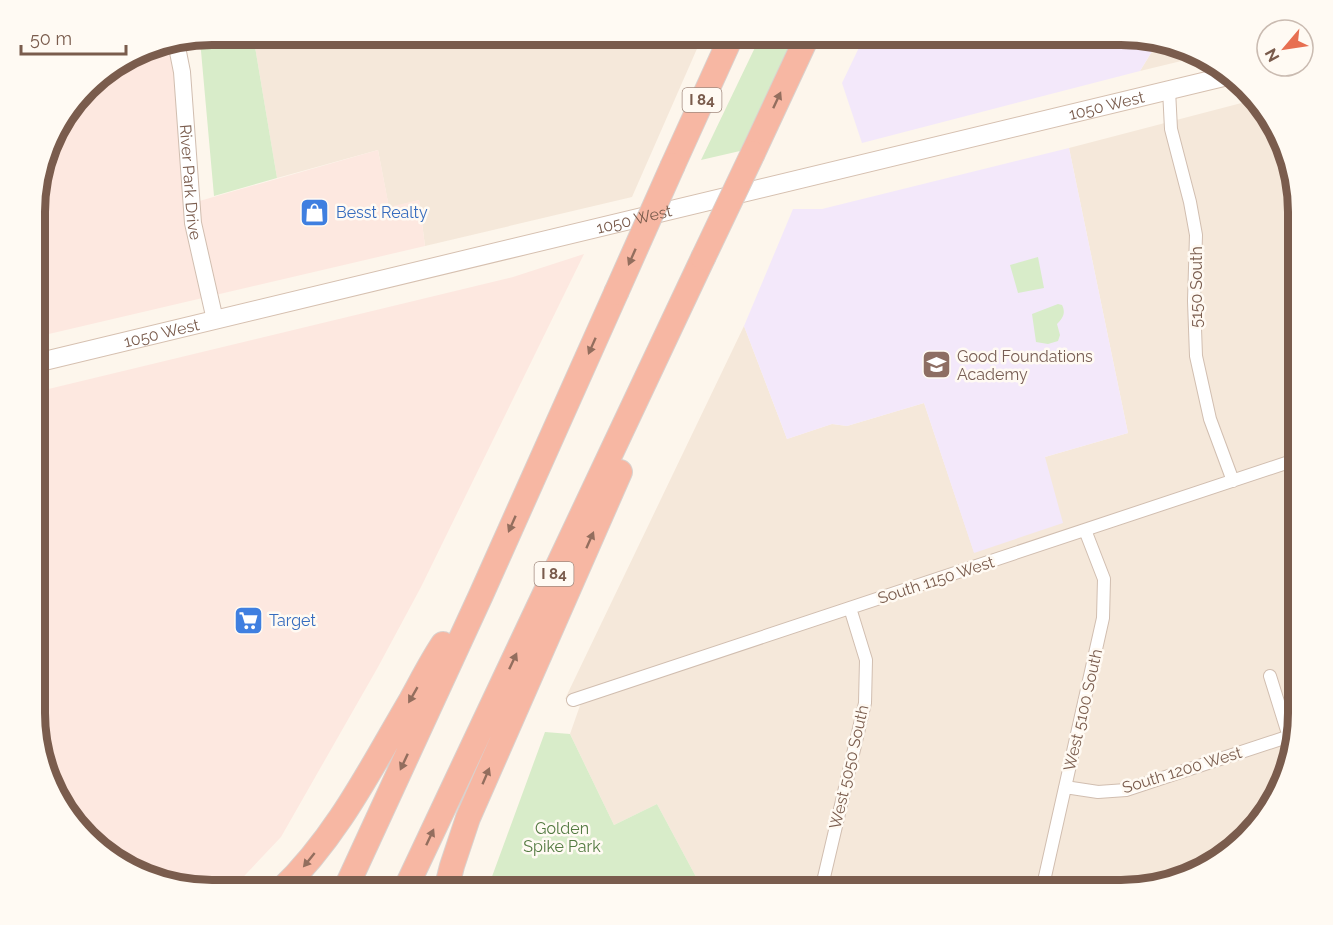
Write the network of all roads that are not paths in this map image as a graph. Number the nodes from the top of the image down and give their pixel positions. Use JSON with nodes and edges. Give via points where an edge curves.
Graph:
{"nodes":[{"id":1,"x":727,"y":45,"type":"edge"},
{"id":2,"x":803,"y":45,"type":"edge"},
{"id":3,"x":177,"y":48,"type":"edge"},
{"id":4,"x":1220,"y":78,"type":"edge"},
{"id":5,"x":1169,"y":90,"type":"junction"},
{"id":6,"x":703,"y":258,"type":"junction"},
{"id":7,"x":215,"y":320,"type":"junction"},
{"id":8,"x":45,"y":361,"type":"edge"},
{"id":9,"x":1288,"y":462,"type":"edge"},
{"id":10,"x":1233,"y":481,"type":"junction"},
{"id":11,"x":1086,"y":530,"type":"junction"},
{"id":12,"x":481,"y":595,"type":"junction"},
{"id":13,"x":850,"y":608,"type":"junction"},
{"id":14,"x":1269,"y":676,"type":"dead end"},
{"id":15,"x":573,"y":700,"type":"dead end"},
{"id":16,"x":1288,"y":725,"type":"edge"},
{"id":17,"x":1286,"y":737,"type":"edge"},
{"id":18,"x":1065,"y":787,"type":"junction"},
{"id":19,"x":292,"y":880,"type":"edge"},
{"id":20,"x":350,"y":880,"type":"edge"},
{"id":21,"x":410,"y":880,"type":"edge"},
{"id":22,"x":448,"y":880,"type":"edge"},
{"id":23,"x":822,"y":880,"type":"edge"},
{"id":24,"x":1044,"y":880,"type":"edge"}],
"edges":[{"from":1,"to":12,"type":"highway","number":"I 84","one_way":true,"bridge":true},
{"from":6,"to":2,"type":"highway","number":"I 84","one_way":true,"bridge":true},
{"from":3,"to":7,"type":"street","name":"River Park Drive","via":[[193,223]]},
{"from":4,"to":5,"type":"main road","name":"1050 West"},
{"from":5,"to":7,"type":"main road","name":"1050 West"},
{"from":5,"to":10,"type":"street","name":"5150 South","via":[[1171,129],[1196,235],[1196,356],[1210,418]]},
{"from":21,"to":6,"type":"highway","number":"I 84","one_way":true},
{"from":22,"to":6,"type":"highway","one_way":true,"via":[[468,818],[684,326]]},
{"from":7,"to":8,"type":"main road","name":"1050 West"},
{"from":9,"to":10,"type":"street","name":"South 1150 West"},
{"from":10,"to":11,"type":"street","name":"South 1150 West"},
{"from":11,"to":13,"type":"street","name":"South 1150 West"},
{"from":11,"to":18,"type":"street","name":"West 5100 South","via":[[1104,579],[1104,618]]},
{"from":12,"to":19,"type":"highway","one_way":true,"via":[[441,647],[357,793]]},
{"from":12,"to":20,"type":"highway","number":"I 84","one_way":true},
{"from":13,"to":15,"type":"street","name":"South 1150 West"},
{"from":13,"to":23,"type":"street","name":"West 5050 South","via":[[866,660],[865,703]]},
{"from":14,"to":16,"type":"street"},
{"from":17,"to":18,"type":"street","name":"South 1200 West","via":[[1126,790],[1098,792]]},
{"from":18,"to":24,"type":"street","name":"West 5100 South"}]}
